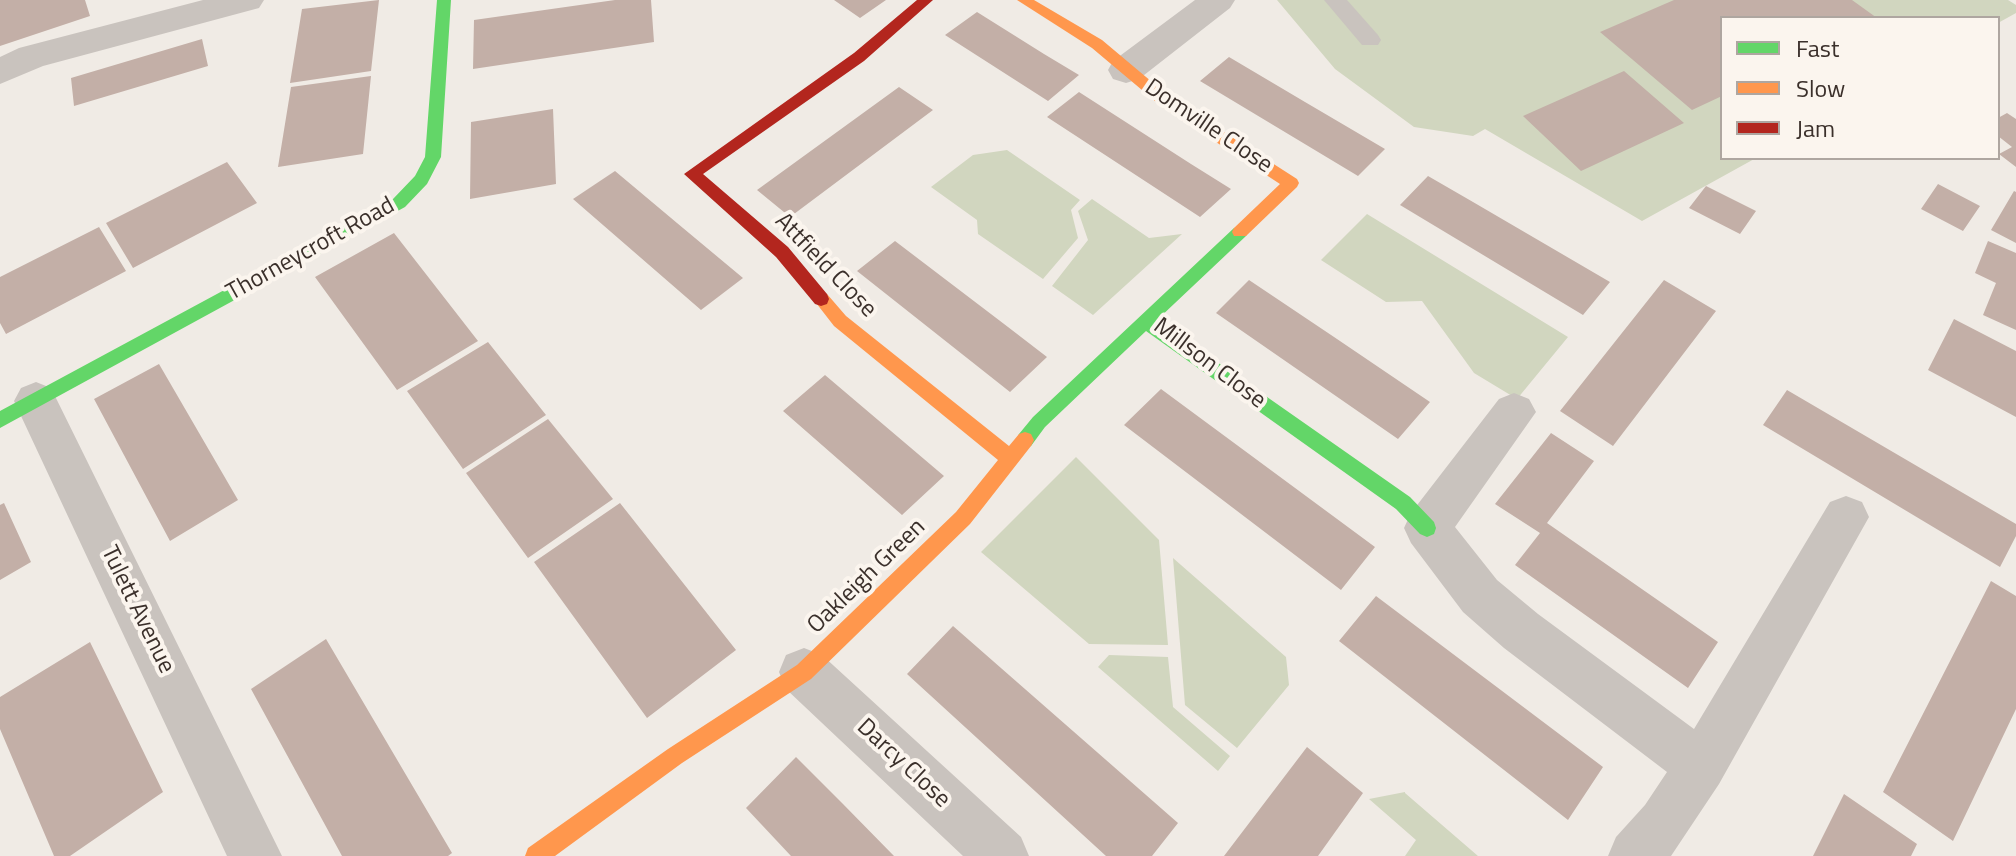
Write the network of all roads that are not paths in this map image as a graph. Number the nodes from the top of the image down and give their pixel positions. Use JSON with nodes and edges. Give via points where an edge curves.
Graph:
{"nodes":[{"id":1,"x":247,"y":0,"type":"edge"},
{"id":2,"x":444,"y":0,"type":"edge"},
{"id":3,"x":926,"y":0,"type":"edge"},
{"id":4,"x":1024,"y":0,"type":"edge"},
{"id":5,"x":1218,"y":0,"type":"edge"},
{"id":6,"x":1335,"y":0,"type":"edge"},
{"id":7,"x":1370,"y":40,"type":"dead end"},
{"id":8,"x":1126,"y":70,"type":"junction"},
{"id":9,"x":0,"y":71,"type":"edge"},
{"id":10,"x":1291,"y":183,"type":"joint"},
{"id":11,"x":1145,"y":321,"type":"junction"},
{"id":12,"x":18,"y":410,"type":"edge"},
{"id":13,"x":1514,"y":412,"type":"dead end"},
{"id":14,"x":1010,"y":458,"type":"junction"},
{"id":15,"x":1846,"y":517,"type":"dead end"},
{"id":16,"x":1427,"y":528,"type":"junction"},
{"id":17,"x":804,"y":672,"type":"junction"},
{"id":18,"x":1701,"y":766,"type":"junction"},
{"id":19,"x":255,"y":856,"type":"edge"},
{"id":20,"x":536,"y":856,"type":"edge"},
{"id":21,"x":1002,"y":856,"type":"edge"},
{"id":22,"x":1635,"y":856,"type":"edge"}],
"edges":[{"from":1,"to":9,"type":"street","via":[[32,57]]},
{"from":2,"to":12,"type":"street","name":"Thorneycroft Road","via":[[433,157],[421,180],[399,203]]},
{"from":3,"to":14,"type":"street","name":"Attfield Close","via":[[859,57],[692,174],[782,252],[840,321]]},
{"from":4,"to":8,"type":"street","name":"Domville Close","via":[[1097,44]]},
{"from":5,"to":8,"type":"street","name":"Domville Close"},
{"from":6,"to":7,"type":"lane"},
{"from":8,"to":10,"type":"street","name":"Domville Close"},
{"from":10,"to":11,"type":"street","name":"Millson Close"},
{"from":11,"to":14,"type":"street","name":"Oakleigh Green","via":[[1039,422]]},
{"from":11,"to":16,"type":"street","name":"Millson Close","via":[[1403,503]]},
{"from":12,"to":19,"type":"street","name":"Tulett Avenue"},
{"from":13,"to":16,"type":"street"},
{"from":14,"to":17,"type":"street","name":"Oakleigh Green","via":[[963,518]]},
{"from":15,"to":18,"type":"street"},
{"from":16,"to":18,"type":"street","name":"Millson Close","via":[[1480,596],[1511,623]]},
{"from":17,"to":20,"type":"street","name":"Oakleigh Green"},
{"from":17,"to":21,"type":"street","name":"Darcy Close"},
{"from":18,"to":22,"type":"street","via":[[1664,824]]}]}
